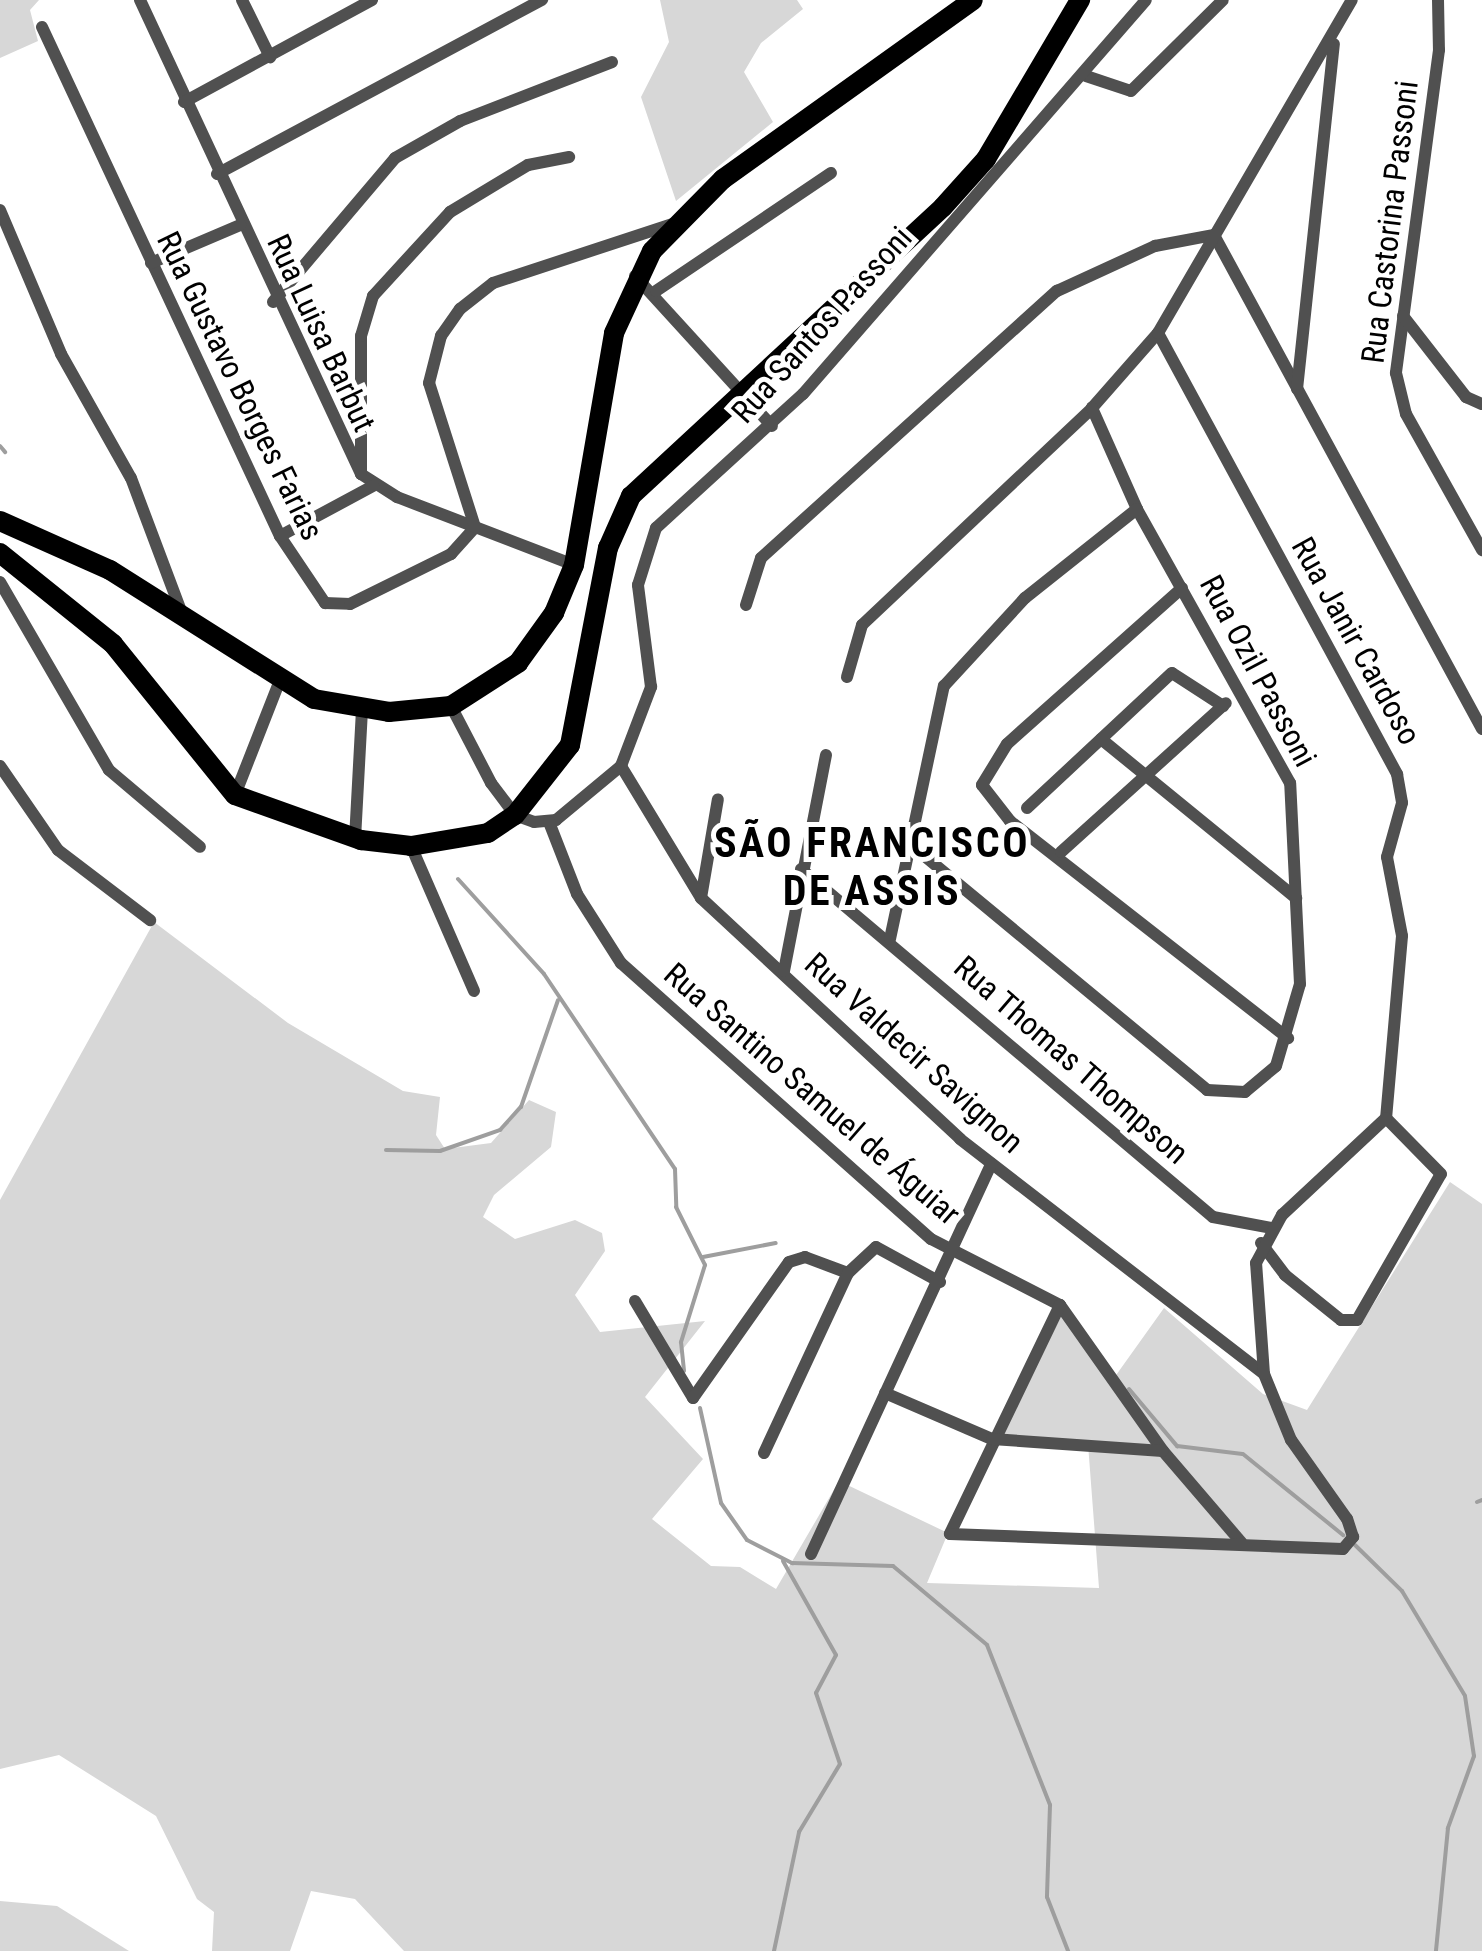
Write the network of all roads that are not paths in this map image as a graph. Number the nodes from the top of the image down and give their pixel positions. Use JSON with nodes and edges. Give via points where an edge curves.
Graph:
{"nodes":[{"id":1,"x":140,"y":0,"type":"edge"},
{"id":2,"x":242,"y":0,"type":"edge"},
{"id":3,"x":372,"y":0,"type":"edge"},
{"id":4,"x":542,"y":0,"type":"edge"},
{"id":5,"x":974,"y":0,"type":"edge"},
{"id":6,"x":1080,"y":0,"type":"edge"},
{"id":7,"x":1146,"y":0,"type":"edge"},
{"id":8,"x":1223,"y":0,"type":"edge"},
{"id":9,"x":1352,"y":0,"type":"edge"},
{"id":10,"x":1438,"y":0,"type":"edge"},
{"id":11,"x":351,"y":5,"type":"edge"},
{"id":12,"x":42,"y":27,"type":"dead end"},
{"id":13,"x":1334,"y":43,"type":"junction"},
{"id":14,"x":270,"y":57,"type":"junction"},
{"id":15,"x":612,"y":62,"type":"dead end"},
{"id":16,"x":1086,"y":76,"type":"junction"},
{"id":17,"x":184,"y":102,"type":"junction"},
{"id":18,"x":569,"y":156,"type":"dead end"},
{"id":19,"x":831,"y":173,"type":"dead end"},
{"id":20,"x":218,"y":174,"type":"junction"},
{"id":21,"x":0,"y":210,"type":"edge"},
{"id":22,"x":677,"y":222,"type":"junction"},
{"id":23,"x":240,"y":226,"type":"junction"},
{"id":24,"x":1214,"y":235,"type":"junction"},
{"id":25,"x":151,"y":263,"type":"junction"},
{"id":26,"x":635,"y":276,"type":"junction"},
{"id":27,"x":656,"y":291,"type":"junction"},
{"id":28,"x":274,"y":302,"type":"junction"},
{"id":29,"x":1403,"y":316,"type":"junction"},
{"id":30,"x":1158,"y":332,"type":"junction"},
{"id":31,"x":1297,"y":389,"type":"junction"},
{"id":32,"x":738,"y":390,"type":"junction"},
{"id":33,"x":1482,"y":404,"type":"edge"},
{"id":34,"x":1092,"y":408,"type":"junction"},
{"id":35,"x":772,"y":426,"type":"junction"},
{"id":36,"x":360,"y":474,"type":"junction"},
{"id":37,"x":373,"y":486,"type":"junction"},
{"id":38,"x":1137,"y":509,"type":"junction"},
{"id":39,"x":5,"y":526,"type":"edge"},
{"id":40,"x":474,"y":528,"type":"junction"},
{"id":41,"x":280,"y":536,"type":"junction"},
{"id":42,"x":1482,"y":550,"type":"edge"},
{"id":43,"x":0,"y":554,"type":"edge"},
{"id":44,"x":574,"y":565,"type":"junction"},
{"id":45,"x":0,"y":582,"type":"edge"},
{"id":46,"x":1182,"y":588,"type":"junction"},
{"id":47,"x":746,"y":605,"type":"dead end"},
{"id":48,"x":184,"y":622,"type":"junction"},
{"id":49,"x":847,"y":677,"type":"dead end"},
{"id":50,"x":278,"y":685,"type":"junction"},
{"id":51,"x":1236,"y":694,"type":"junction"},
{"id":52,"x":451,"y":706,"type":"junction"},
{"id":53,"x":1223,"y":706,"type":"junction"},
{"id":54,"x":362,"y":710,"type":"junction"},
{"id":55,"x":1482,"y":729,"type":"edge"},
{"id":56,"x":1100,"y":740,"type":"junction"},
{"id":57,"x":826,"y":755,"type":"dead end"},
{"id":58,"x":0,"y":766,"type":"edge"},
{"id":59,"x":621,"y":766,"type":"junction"},
{"id":60,"x":1144,"y":776,"type":"junction"},
{"id":61,"x":235,"y":795,"type":"junction"},
{"id":62,"x":718,"y":799,"type":"dead end"},
{"id":63,"x":1028,"y":808,"type":"dead end"},
{"id":64,"x":516,"y":814,"type":"junction"},
{"id":65,"x":549,"y":822,"type":"junction"},
{"id":66,"x":356,"y":839,"type":"junction"},
{"id":67,"x":910,"y":844,"type":"junction"},
{"id":68,"x":200,"y":846,"type":"dead end"},
{"id":69,"x":411,"y":846,"type":"junction"},
{"id":70,"x":1061,"y":852,"type":"junction"},
{"id":71,"x":800,"y":869,"type":"junction"},
{"id":72,"x":701,"y":898,"type":"junction"},
{"id":73,"x":1296,"y":898,"type":"junction"},
{"id":74,"x":150,"y":920,"type":"dead end"},
{"id":75,"x":890,"y":938,"type":"junction"},
{"id":76,"x":784,"y":971,"type":"junction"},
{"id":77,"x":474,"y":991,"type":"dead end"},
{"id":78,"x":1288,"y":1038,"type":"junction"},
{"id":79,"x":1386,"y":1118,"type":"junction"},
{"id":80,"x":991,"y":1164,"type":"junction"},
{"id":81,"x":1271,"y":1228,"type":"junction"},
{"id":82,"x":1262,"y":1243,"type":"junction"},
{"id":83,"x":954,"y":1255,"type":"junction"},
{"id":84,"x":848,"y":1274,"type":"junction"},
{"id":85,"x":940,"y":1282,"type":"junction"},
{"id":86,"x":634,"y":1301,"type":"dead end"},
{"id":87,"x":1060,"y":1305,"type":"junction"},
{"id":88,"x":1264,"y":1374,"type":"junction"},
{"id":89,"x":885,"y":1392,"type":"junction"},
{"id":90,"x":992,"y":1438,"type":"junction"},
{"id":91,"x":1163,"y":1451,"type":"junction"},
{"id":92,"x":764,"y":1454,"type":"dead end"},
{"id":93,"x":1241,"y":1542,"type":"junction"},
{"id":94,"x":811,"y":1554,"type":"dead end"}],
"edges":[{"from":1,"to":17,"type":"street","name":"Rua Luisa Barbut"},
{"from":2,"to":14,"type":"street"},
{"from":3,"to":11,"type":"street"},
{"from":4,"to":20,"type":"street"},
{"from":5,"to":22,"type":"highway","via":[[810,113]]},
{"from":6,"to":32,"type":"highway","via":[[986,159],[892,256]]},
{"from":7,"to":16,"type":"street","name":"Rua Santos Passoni"},
{"from":8,"to":16,"type":"street","via":[[1131,91]]},
{"from":9,"to":13,"type":"street"},
{"from":10,"to":29,"type":"street","name":"Rua Castorina Passoni","via":[[1440,50]]},
{"from":11,"to":14,"type":"street"},
{"from":12,"to":25,"type":"street","name":"Rua Gustavo Borges Farias"},
{"from":13,"to":24,"type":"street"},
{"from":13,"to":31,"type":"street"},
{"from":14,"to":17,"type":"street"},
{"from":15,"to":28,"type":"street","via":[[460,121],[395,158]]},
{"from":16,"to":35,"type":"street","name":"Rua Santos Passoni"},
{"from":17,"to":20,"type":"street","name":"Rua Luisa Barbut"},
{"from":18,"to":36,"type":"street","via":[[528,166],[450,212],[373,296],[360,336]]},
{"from":19,"to":27,"type":"street"},
{"from":20,"to":23,"type":"street","name":"Rua Luisa Barbut"},
{"from":21,"to":48,"type":"street","via":[[61,354],[131,478]]},
{"from":22,"to":26,"type":"highway"},
{"from":22,"to":40,"type":"street","via":[[493,283],[441,336],[430,404]]},
{"from":23,"to":25,"type":"street"},
{"from":23,"to":28,"type":"street","name":"Rua Luisa Barbut"},
{"from":24,"to":30,"type":"street"},
{"from":24,"to":31,"type":"street"},
{"from":24,"to":47,"type":"street","via":[[1155,246],[1057,292],[761,558]]},
{"from":25,"to":41,"type":"street","name":"Rua Gustavo Borges Farias"},
{"from":26,"to":27,"type":"street"},
{"from":26,"to":44,"type":"highway","via":[[614,332]]},
{"from":27,"to":32,"type":"street"},
{"from":28,"to":36,"type":"street","name":"Rua Luisa Barbut"},
{"from":29,"to":33,"type":"street","via":[[1448,378]]},
{"from":29,"to":42,"type":"street","name":"Rua Castorina Passoni","via":[[1396,373],[1406,414]]},
{"from":30,"to":34,"type":"street"},
{"from":30,"to":79,"type":"street","name":"Rua Janir Cardoso","via":[[1401,788],[1388,857],[1402,936]]},
{"from":31,"to":55,"type":"street"},
{"from":32,"to":35,"type":"street"},
{"from":32,"to":64,"type":"highway","via":[[631,496],[608,548],[583,710],[570,745]]},
{"from":34,"to":38,"type":"street","name":"Rua Ozil Passoni"},
{"from":34,"to":49,"type":"street","via":[[862,625]]},
{"from":35,"to":59,"type":"street","name":"Rua Santos Passoni","via":[[642,548],[650,687]]},
{"from":36,"to":37,"type":"street","name":"Rua Luisa Barbut"},
{"from":37,"to":40,"type":"street","name":"Rua Luisa Barbut"},
{"from":37,"to":41,"type":"street"},
{"from":38,"to":46,"type":"street","name":"Rua Ozil Passoni"},
{"from":38,"to":67,"type":"street","via":[[1025,598],[944,686]]},
{"from":39,"to":48,"type":"highway","via":[[110,570]]},
{"from":40,"to":41,"type":"street","name":"Rua Gustavo Borges Farias","via":[[451,554],[337,606],[311,594]]},
{"from":40,"to":44,"type":"street","name":"Rua Luisa Barbut"},
{"from":43,"to":61,"type":"highway","via":[[113,644]]},
{"from":44,"to":52,"type":"highway","via":[[518,663]]},
{"from":45,"to":68,"type":"street","via":[[108,770]]},
{"from":46,"to":51,"type":"street","name":"Rua Ozil Passoni"},
{"from":46,"to":70,"type":"street","via":[[982,775],[998,811]]},
{"from":48,"to":50,"type":"highway"},
{"from":50,"to":54,"type":"highway"},
{"from":50,"to":61,"type":"street"},
{"from":51,"to":53,"type":"street"},
{"from":51,"to":73,"type":"street","name":"Rua Ozil Passoni","via":[[1290,783]]},
{"from":52,"to":54,"type":"highway"},
{"from":52,"to":64,"type":"street"},
{"from":53,"to":56,"type":"street","via":[[1172,673]]},
{"from":53,"to":60,"type":"street"},
{"from":54,"to":66,"type":"street"},
{"from":56,"to":60,"type":"street"},
{"from":56,"to":63,"type":"street"},
{"from":57,"to":71,"type":"street"},
{"from":58,"to":74,"type":"street","via":[[58,850]]},
{"from":59,"to":65,"type":"street"},
{"from":59,"to":72,"type":"street","name":"Rua Valdecir Savignon"},
{"from":60,"to":70,"type":"street"},
{"from":60,"to":73,"type":"street"},
{"from":61,"to":66,"type":"highway"},
{"from":62,"to":72,"type":"street"},
{"from":64,"to":65,"type":"street"},
{"from":64,"to":69,"type":"highway","via":[[488,833]]},
{"from":65,"to":83,"type":"street","name":"Rua Santino Samuel de Águiar","via":[[577,894],[621,962]]},
{"from":66,"to":69,"type":"highway"},
{"from":67,"to":75,"type":"street"},
{"from":67,"to":78,"type":"street","via":[[1207,1090],[1245,1092],[1276,1066]]},
{"from":69,"to":77,"type":"street"},
{"from":70,"to":78,"type":"street"},
{"from":71,"to":75,"type":"street","name":"Rua Thomas Thompson"},
{"from":71,"to":76,"type":"street"},
{"from":72,"to":76,"type":"street","name":"Rua Valdecir Savignon"},
{"from":73,"to":78,"type":"street","name":"Rua Ozil Passoni","via":[[1300,984]]},
{"from":75,"to":81,"type":"street","name":"Rua Thomas Thompson","via":[[1213,1217]]},
{"from":76,"to":80,"type":"street","name":"Rua Valdecir Savignon"},
{"from":79,"to":81,"type":"street"},
{"from":79,"to":82,"type":"street","via":[[1441,1174],[1356,1320],[1342,1320],[1285,1276]]},
{"from":80,"to":83,"type":"street"},
{"from":80,"to":88,"type":"street","name":"Rua Valdecir Savignon"},
{"from":81,"to":82,"type":"street"},
{"from":82,"to":88,"type":"street","via":[[1253,1299]]},
{"from":83,"to":85,"type":"street"},
{"from":83,"to":87,"type":"street","name":"Rua Santino Samuel de Águiar"},
{"from":84,"to":85,"type":"street","via":[[876,1247]]},
{"from":84,"to":86,"type":"street","via":[[805,1258],[784,1266],[700,1395],[690,1397]]},
{"from":84,"to":92,"type":"street"},
{"from":85,"to":89,"type":"street"},
{"from":87,"to":90,"type":"street"},
{"from":87,"to":91,"type":"street","name":"Rua Santino Samuel de Águiar"},
{"from":88,"to":93,"type":"street","via":[[1291,1440],[1348,1519],[1351,1543]]},
{"from":89,"to":90,"type":"street"},
{"from":89,"to":94,"type":"street"},
{"from":90,"to":91,"type":"street"},
{"from":90,"to":93,"type":"street","via":[[948,1526],[957,1539]]},
{"from":91,"to":93,"type":"street","name":"Rua Santino Samuel de Águiar"}]}
